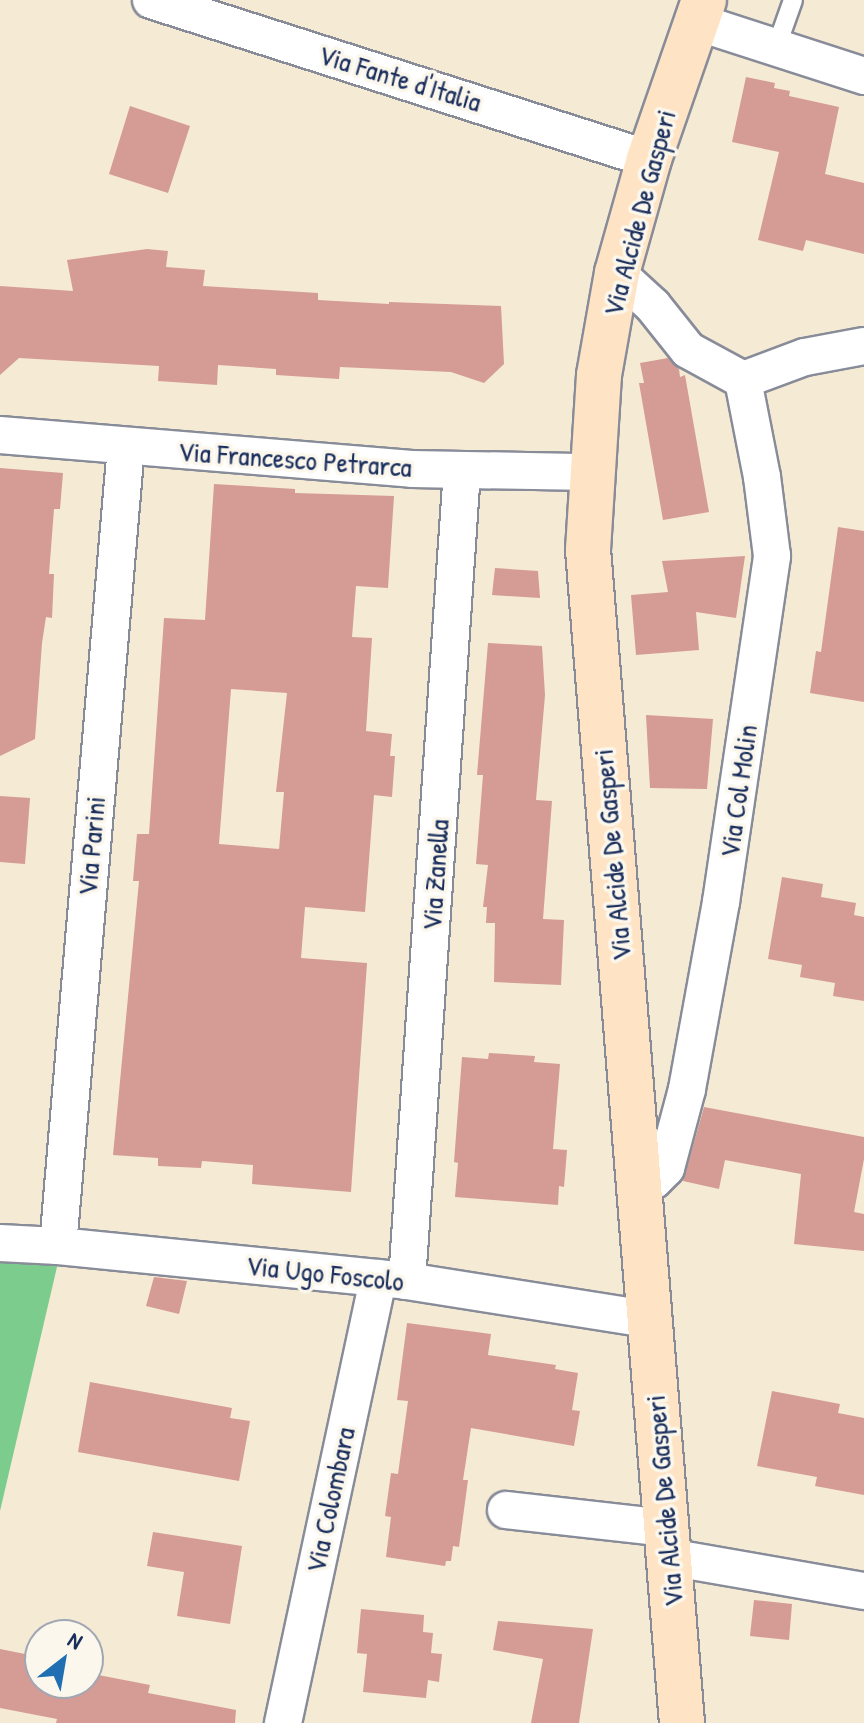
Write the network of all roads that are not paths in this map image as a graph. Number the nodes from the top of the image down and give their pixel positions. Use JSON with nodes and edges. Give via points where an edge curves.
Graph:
{"nodes":[{"id":1,"x":151,"y":0,"type":"edge"},
{"id":2,"x":793,"y":0,"type":"edge"},
{"id":3,"x":700,"y":11,"type":"edge"},
{"id":4,"x":776,"y":48,"type":"junction"},
{"id":5,"x":864,"y":76,"type":"edge"},
{"id":6,"x":649,"y":159,"type":"junction"},
{"id":7,"x":617,"y":273,"type":"junction"},
{"id":8,"x":864,"y":346,"type":"edge"},
{"id":9,"x":743,"y":380,"type":"junction"},
{"id":10,"x":0,"y":435,"type":"edge"},
{"id":11,"x":126,"y":446,"type":"junction"},
{"id":12,"x":462,"y":470,"type":"junction"},
{"id":13,"x":591,"y":472,"type":"junction"},
{"id":14,"x":639,"y":1183,"type":"junction"},
{"id":15,"x":0,"y":1243,"type":"edge"},
{"id":16,"x":58,"y":1246,"type":"junction"},
{"id":17,"x":392,"y":1279,"type":"junction"},
{"id":18,"x":648,"y":1319,"type":"junction"},
{"id":19,"x":506,"y":1510,"type":"dead end"},
{"id":20,"x":668,"y":1543,"type":"junction"},
{"id":21,"x":864,"y":1591,"type":"edge"},
{"id":22,"x":283,"y":1723,"type":"edge"},
{"id":23,"x":682,"y":1723,"type":"edge"}],
"edges":[{"from":1,"to":6,"type":"street","name":"Via Fante d'Italia"},
{"from":2,"to":4,"type":"lane"},
{"from":3,"to":4,"type":"street"},
{"from":3,"to":6,"type":"main road","name":"Via Alcide De Gasperi"},
{"from":4,"to":5,"type":"street"},
{"from":6,"to":7,"type":"main road","name":"Via Alcide De Gasperi"},
{"from":7,"to":9,"type":"street","via":[[653,306],[688,350]]},
{"from":7,"to":13,"type":"main road","name":"Via Alcide De Gasperi","via":[[599,375]]},
{"from":8,"to":9,"type":"street","via":[[805,357]]},
{"from":9,"to":14,"type":"street","name":"Via Col Molin","via":[[772,556],[721,902],[687,1089],[666,1168],[654,1180]]},
{"from":10,"to":11,"type":"street","name":"Via Francesco Petrarca"},
{"from":11,"to":12,"type":"street","name":"Via Francesco Petrarca"},
{"from":11,"to":16,"type":"street","name":"Via Parini"},
{"from":12,"to":13,"type":"street","name":"Via Francesco Petrarca"},
{"from":12,"to":17,"type":"street","name":"Via Zanella"},
{"from":13,"to":14,"type":"main road","name":"Via Alcide De Gasperi","via":[[589,566]]},
{"from":14,"to":18,"type":"main road","name":"Via Alcide De Gasperi"},
{"from":15,"to":16,"type":"street","name":"Via Ugo Foscolo"},
{"from":16,"to":17,"type":"street","name":"Via Ugo Foscolo"},
{"from":17,"to":18,"type":"street","name":"Via Ugo Foscolo"},
{"from":17,"to":22,"type":"street","name":"Via Colombara"},
{"from":18,"to":20,"type":"main road","name":"Via Alcide De Gasperi"},
{"from":19,"to":20,"type":"street"},
{"from":20,"to":21,"type":"street"},
{"from":20,"to":23,"type":"main road","name":"Via Alcide De Gasperi"}]}
